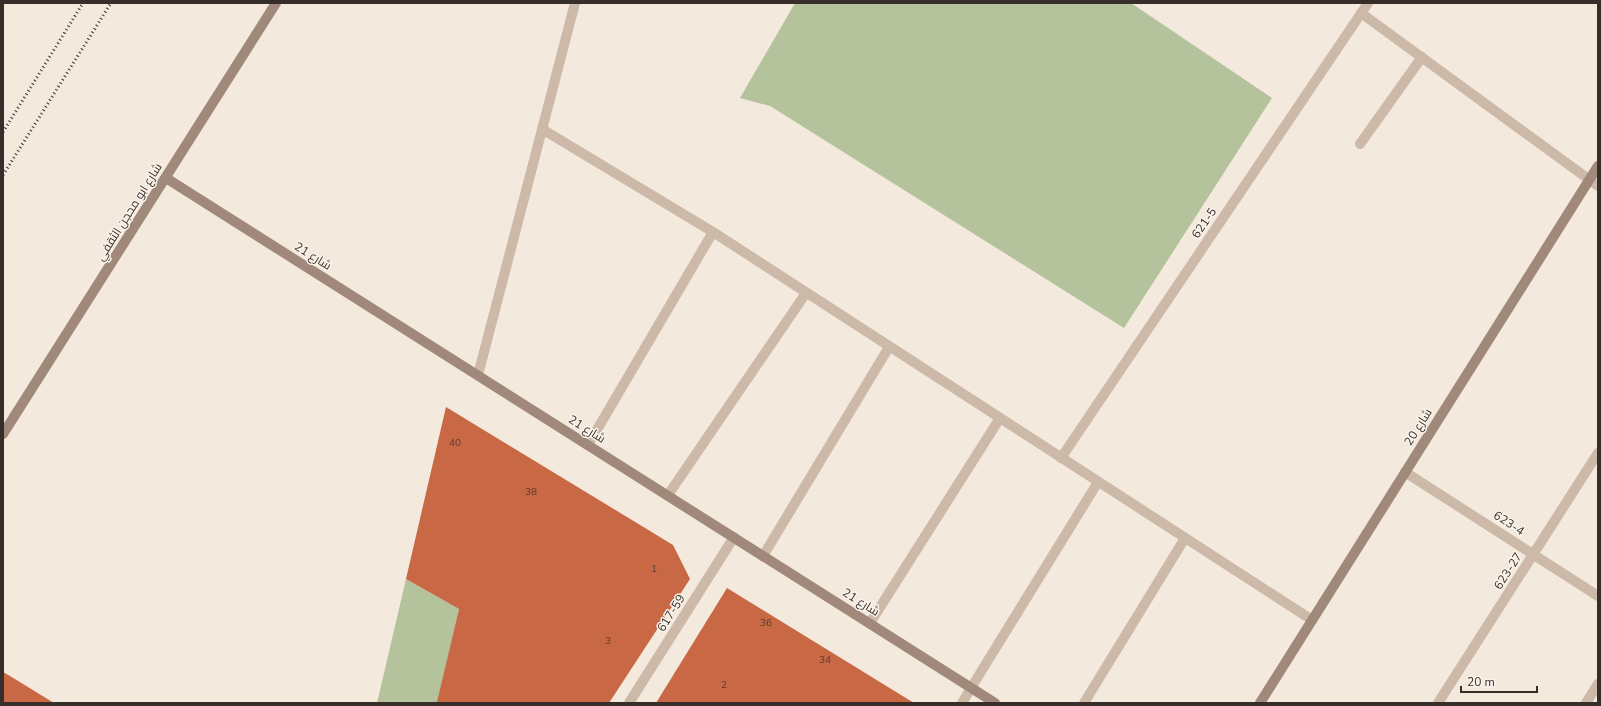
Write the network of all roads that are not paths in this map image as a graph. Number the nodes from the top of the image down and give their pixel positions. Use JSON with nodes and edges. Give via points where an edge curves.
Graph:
{"nodes":[{"id":1,"x":276,"y":3,"type":"edge"},
{"id":2,"x":575,"y":3,"type":"edge"},
{"id":3,"x":1368,"y":3,"type":"edge"},
{"id":4,"x":1361,"y":13,"type":"junction"},
{"id":5,"x":1422,"y":58,"type":"junction"},
{"id":6,"x":542,"y":129,"type":"junction"},
{"id":7,"x":1360,"y":144,"type":"dead end"},
{"id":8,"x":1598,"y":166,"type":"edge"},
{"id":9,"x":166,"y":178,"type":"junction"},
{"id":10,"x":1589,"y":180,"type":"junction"},
{"id":11,"x":1598,"y":186,"type":"edge"},
{"id":12,"x":713,"y":232,"type":"junction"},
{"id":13,"x":806,"y":293,"type":"junction"},
{"id":14,"x":889,"y":347,"type":"junction"},
{"id":15,"x":478,"y":376,"type":"junction"},
{"id":16,"x":1000,"y":418,"type":"junction"},
{"id":17,"x":3,"y":434,"type":"edge"},
{"id":18,"x":588,"y":445,"type":"junction"},
{"id":19,"x":1598,"y":453,"type":"edge"},
{"id":20,"x":1061,"y":458,"type":"junction"},
{"id":21,"x":1406,"y":472,"type":"junction"},
{"id":22,"x":1098,"y":482,"type":"junction"},
{"id":23,"x":668,"y":495,"type":"junction"},
{"id":24,"x":734,"y":537,"type":"junction"},
{"id":25,"x":1185,"y":538,"type":"junction"},
{"id":26,"x":1534,"y":555,"type":"junction"},
{"id":27,"x":763,"y":556,"type":"junction"},
{"id":28,"x":1598,"y":596,"type":"edge"},
{"id":29,"x":1312,"y":620,"type":"junction"},
{"id":30,"x":870,"y":623,"type":"junction"},
{"id":31,"x":1598,"y":684,"type":"edge"},
{"id":32,"x":971,"y":688,"type":"junction"},
{"id":33,"x":629,"y":703,"type":"edge"},
{"id":34,"x":962,"y":703,"type":"edge"},
{"id":35,"x":995,"y":703,"type":"edge"},
{"id":36,"x":1084,"y":703,"type":"edge"},
{"id":37,"x":1260,"y":703,"type":"edge"},
{"id":38,"x":1438,"y":703,"type":"edge"},
{"id":39,"x":1586,"y":703,"type":"edge"}],
"edges":[{"from":1,"to":9,"type":"street","name":"شارع ابو محجن الثقفي"},
{"from":2,"to":6,"type":"street"},
{"from":3,"to":4,"type":"street","name":"621-5"},
{"from":4,"to":5,"type":"street"},
{"from":4,"to":20,"type":"street","name":"621-5"},
{"from":5,"to":7,"type":"street"},
{"from":5,"to":10,"type":"street"},
{"from":6,"to":12,"type":"street"},
{"from":6,"to":15,"type":"street"},
{"from":8,"to":10,"type":"street","name":"شارع 20"},
{"from":9,"to":15,"type":"street","name":"شارع 21"},
{"from":9,"to":17,"type":"street","name":"شارع ابو محجن الثقفي"},
{"from":10,"to":11,"type":"street"},
{"from":10,"to":21,"type":"street","name":"شارع 20"},
{"from":12,"to":13,"type":"street"},
{"from":12,"to":18,"type":"street"},
{"from":13,"to":14,"type":"street"},
{"from":13,"to":23,"type":"street"},
{"from":14,"to":16,"type":"street"},
{"from":14,"to":27,"type":"street"},
{"from":15,"to":18,"type":"street","name":"شارع 21"},
{"from":16,"to":20,"type":"street"},
{"from":16,"to":30,"type":"street"},
{"from":18,"to":23,"type":"street","name":"شارع 21"},
{"from":19,"to":26,"type":"street","name":"623-27"},
{"from":20,"to":22,"type":"street"},
{"from":21,"to":26,"type":"street","name":"623-4"},
{"from":21,"to":29,"type":"street","name":"شارع 20"},
{"from":22,"to":25,"type":"street"},
{"from":22,"to":32,"type":"street"},
{"from":23,"to":24,"type":"street","name":"شارع 21"},
{"from":24,"to":27,"type":"street","name":"شارع 21"},
{"from":24,"to":33,"type":"street","name":"617-59"},
{"from":25,"to":29,"type":"street"},
{"from":25,"to":36,"type":"street"},
{"from":26,"to":28,"type":"street","name":"623-4"},
{"from":26,"to":38,"type":"street","name":"623-27"},
{"from":27,"to":30,"type":"street","name":"شارع 21"},
{"from":29,"to":37,"type":"street","name":"شارع 20"},
{"from":30,"to":32,"type":"street","name":"شارع 21"},
{"from":31,"to":39,"type":"street"},
{"from":32,"to":34,"type":"street"},
{"from":32,"to":35,"type":"street","name":"شارع 21"}]}
